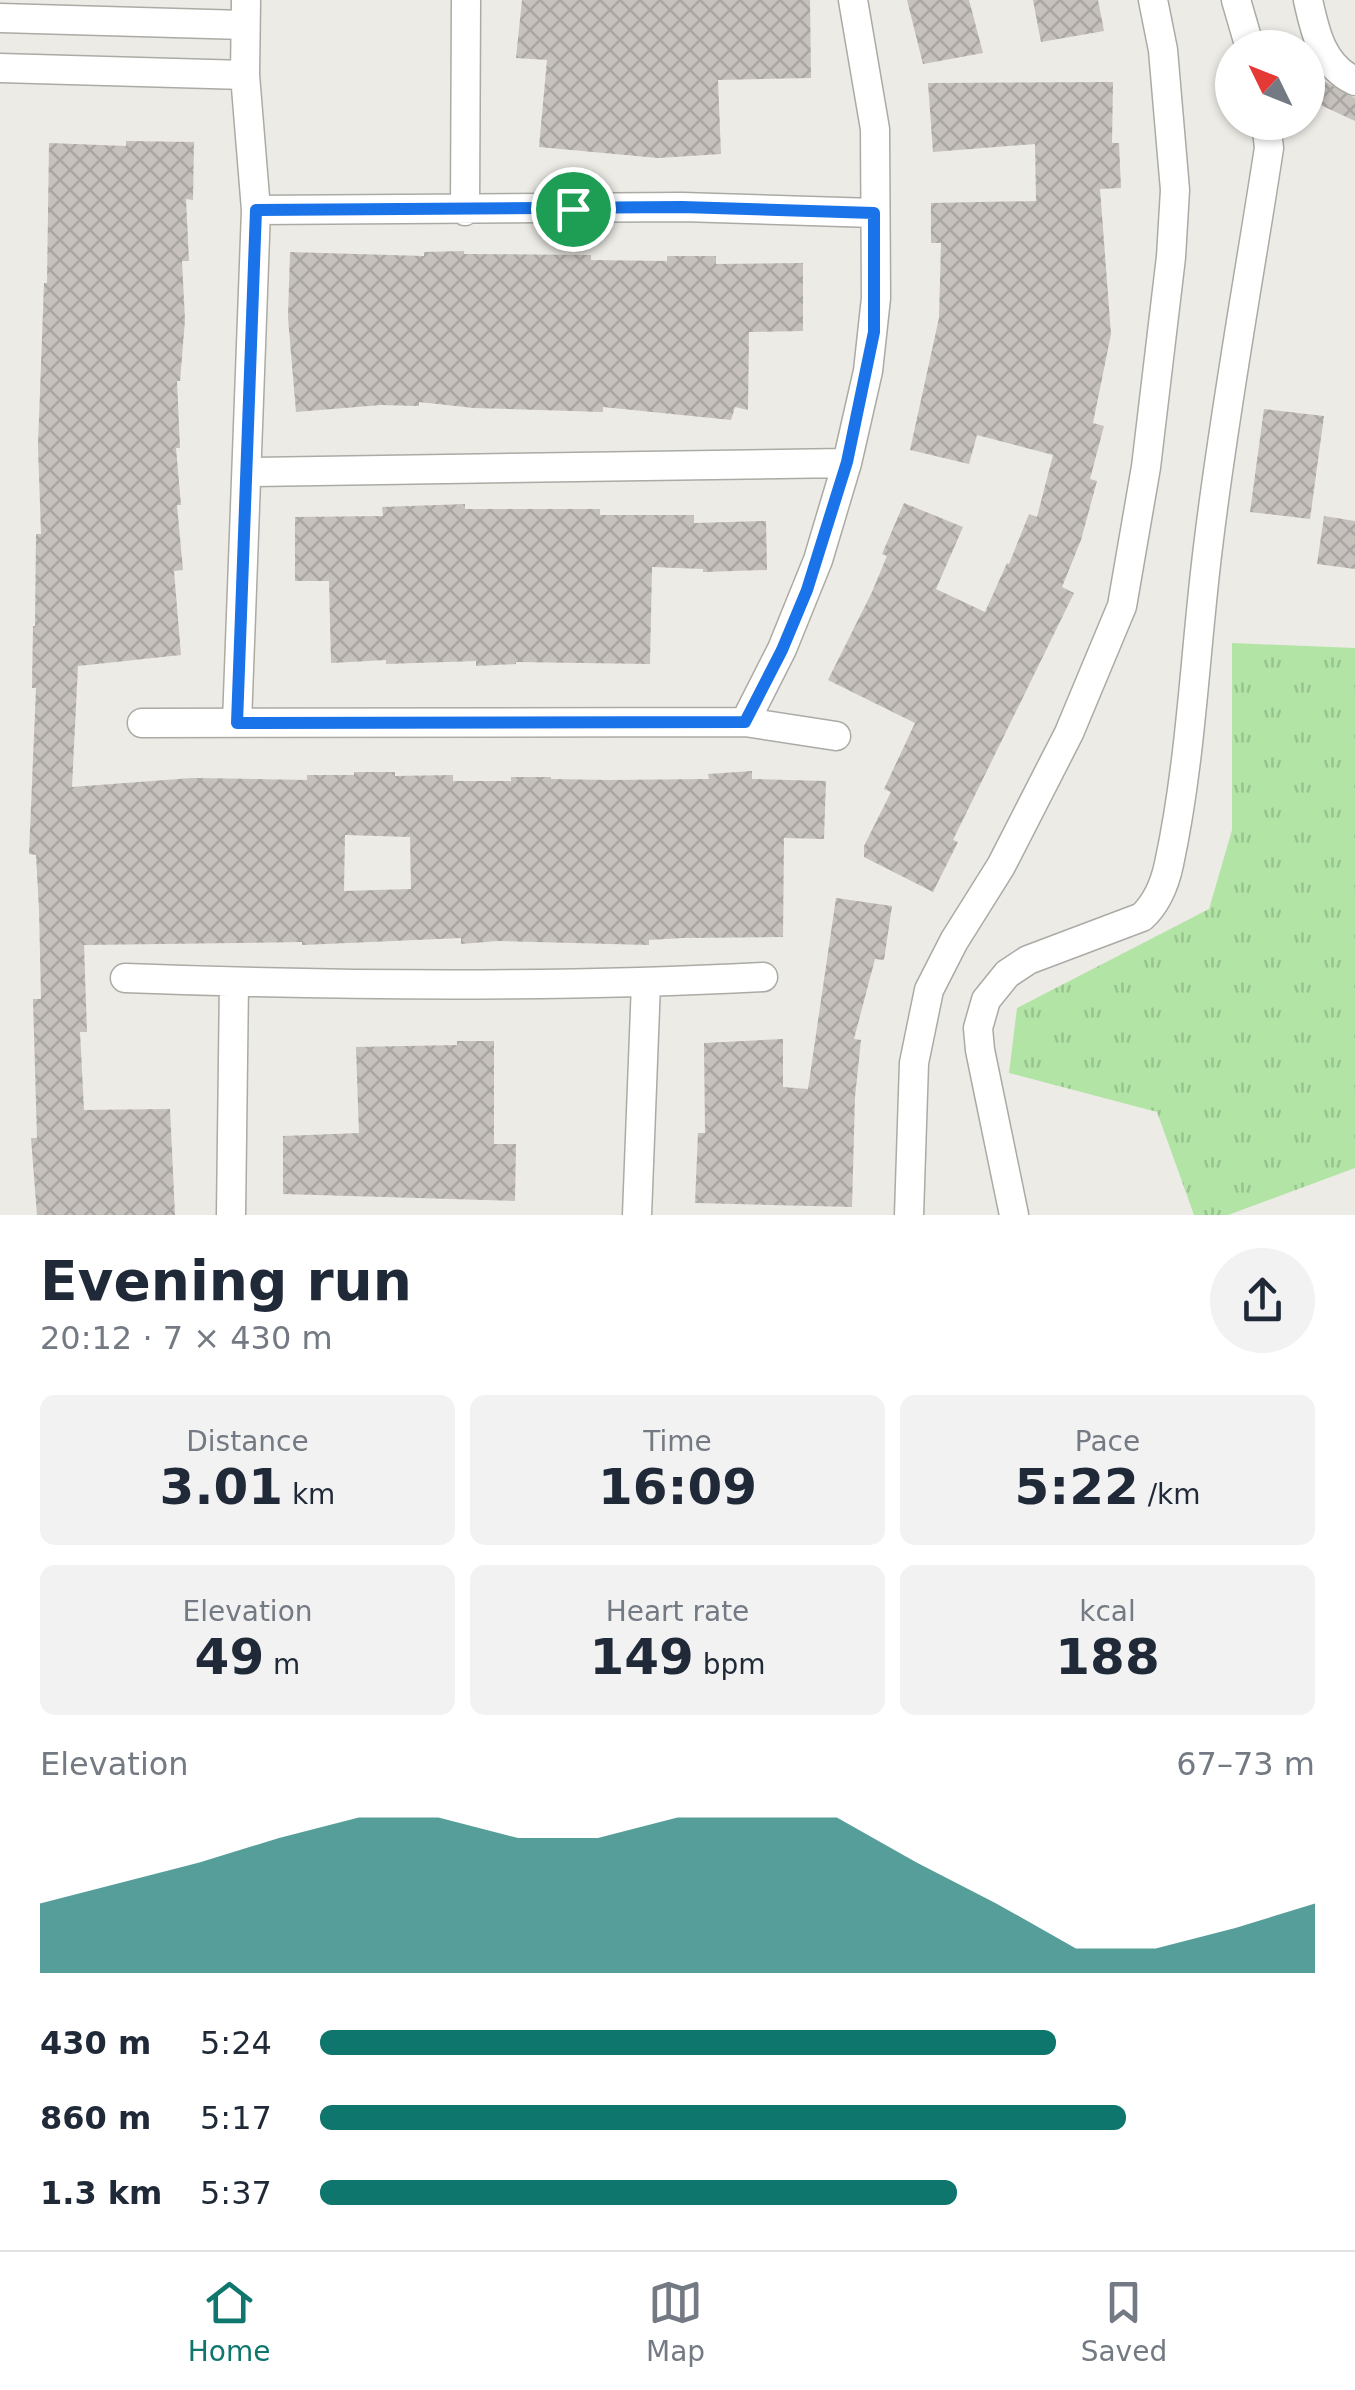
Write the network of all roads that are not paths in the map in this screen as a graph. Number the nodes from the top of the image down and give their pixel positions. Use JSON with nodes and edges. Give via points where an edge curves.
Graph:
{"nodes":[{"id":1,"x":466,"y":0,"type":"edge"},
{"id":2,"x":853,"y":0,"type":"edge"},
{"id":3,"x":1153,"y":0,"type":"edge"},
{"id":4,"x":1236,"y":0,"type":"edge"},
{"id":5,"x":1308,"y":0,"type":"edge"},
{"id":6,"x":245,"y":12,"type":"edge"},
{"id":7,"x":0,"y":18,"type":"edge"},
{"id":8,"x":1245,"y":30,"type":"edge"},
{"id":9,"x":0,"y":68,"type":"edge"},
{"id":10,"x":245,"y":75,"type":"junction"},
{"id":11,"x":1355,"y":81,"type":"edge"},
{"id":12,"x":1268,"y":140,"type":"edge"},
{"id":13,"x":256,"y":210,"type":"junction"},
{"id":14,"x":465,"y":211,"type":"junction"},
{"id":15,"x":874,"y":213,"type":"junction"},
{"id":16,"x":847,"y":462,"type":"junction"},
{"id":17,"x":248,"y":472,"type":"junction"},
{"id":18,"x":745,"y":722,"type":"junction"},
{"id":19,"x":142,"y":723,"type":"dead end"},
{"id":20,"x":237,"y":723,"type":"junction"},
{"id":21,"x":836,"y":736,"type":"dead end"},
{"id":22,"x":763,"y":976,"type":"dead end"},
{"id":23,"x":125,"y":978,"type":"dead end"},
{"id":24,"x":234,"y":982,"type":"junction"},
{"id":25,"x":646,"y":983,"type":"junction"},
{"id":26,"x":231,"y":1215,"type":"edge"},
{"id":27,"x":637,"y":1215,"type":"edge"},
{"id":28,"x":909,"y":1215,"type":"edge"},
{"id":29,"x":1014,"y":1215,"type":"edge"}],
"edges":[{"from":1,"to":14,"type":"street"},
{"from":2,"to":15,"type":"street","via":[[875,129]]},
{"from":3,"to":28,"type":"street","via":[[1164,50],[1175,190],[1146,467],[1122,606],[1069,733],[928,990],[914,1063]]},
{"from":4,"to":8,"type":"street"},
{"from":5,"to":11,"type":"street","via":[[1326,58]]},
{"from":6,"to":7,"type":"street"},
{"from":6,"to":10,"type":"street"},
{"from":9,"to":10,"type":"street"},
{"from":10,"to":13,"type":"street"},
{"from":12,"to":29,"type":"street","via":[[1166,877],[1142,917],[1028,960],[995,988],[980,1016],[983,1066]]},
{"from":13,"to":14,"type":"street"},
{"from":13,"to":17,"type":"street"},
{"from":14,"to":15,"type":"street","via":[[682,207]]},
{"from":15,"to":16,"type":"street","via":[[874,332]]},
{"from":16,"to":17,"type":"street"},
{"from":16,"to":18,"type":"street","via":[[807,590]]},
{"from":17,"to":20,"type":"street"},
{"from":18,"to":20,"type":"street"},
{"from":18,"to":21,"type":"street"},
{"from":19,"to":20,"type":"street"},
{"from":22,"to":25,"type":"street"},
{"from":23,"to":24,"type":"street"},
{"from":24,"to":25,"type":"street"},
{"from":24,"to":26,"type":"street"},
{"from":25,"to":27,"type":"street"}]}
